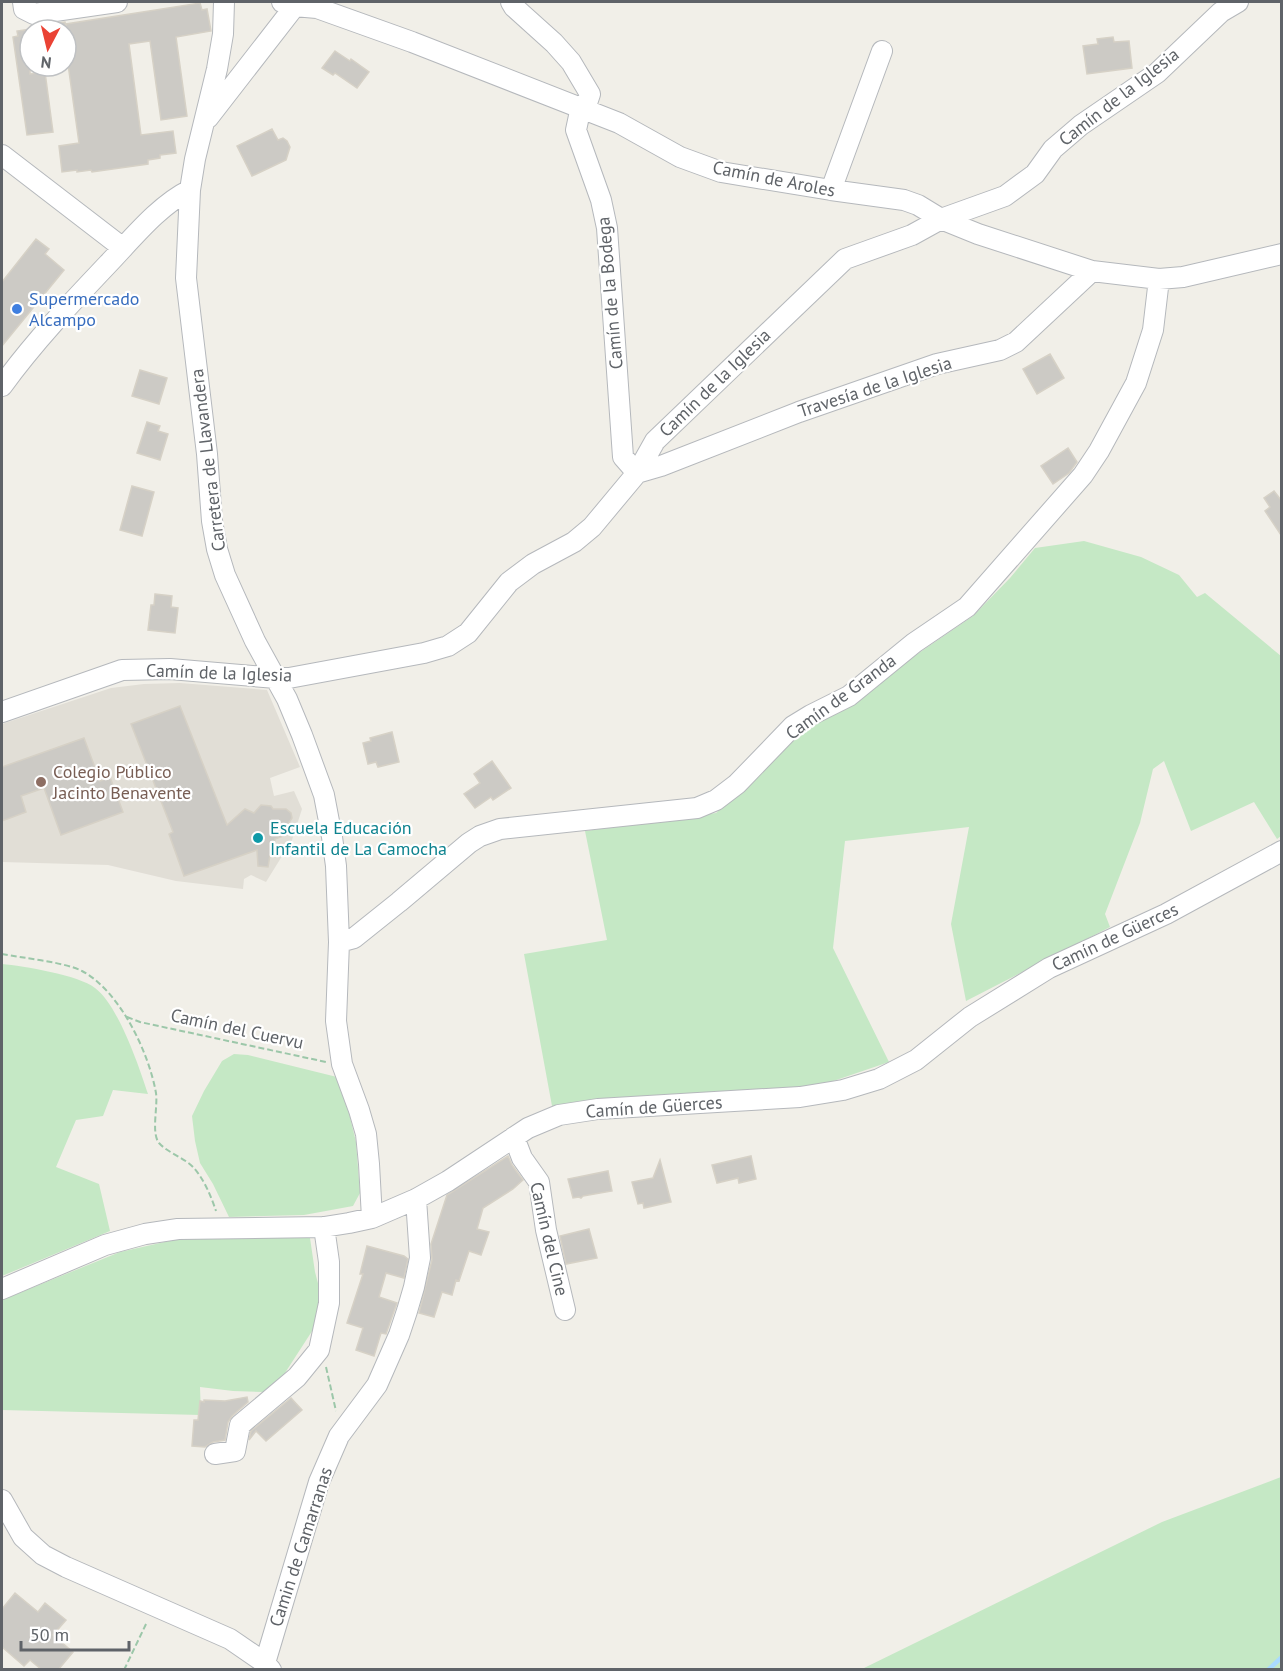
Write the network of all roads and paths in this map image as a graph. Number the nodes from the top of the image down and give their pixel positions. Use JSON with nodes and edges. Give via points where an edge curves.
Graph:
{"nodes":[{"id":1,"x":117,"y":2,"type":"edge"},
{"id":2,"x":224,"y":2,"type":"edge"},
{"id":3,"x":511,"y":2,"type":"edge"},
{"id":4,"x":1238,"y":2,"type":"edge"},
{"id":5,"x":291,"y":3,"type":"edge"},
{"id":6,"x":29,"y":8,"type":"edge"},
{"id":7,"x":882,"y":51,"type":"dead end"},
{"id":8,"x":585,"y":109,"type":"junction"},
{"id":9,"x":203,"y":124,"type":"junction"},
{"id":10,"x":2,"y":155,"type":"edge"},
{"id":11,"x":190,"y":190,"type":"junction"},
{"id":12,"x":831,"y":190,"type":"junction"},
{"id":13,"x":941,"y":219,"type":"junction"},
{"id":14,"x":123,"y":248,"type":"junction"},
{"id":15,"x":1281,"y":254,"type":"edge"},
{"id":16,"x":1092,"y":271,"type":"junction"},
{"id":17,"x":1159,"y":279,"type":"junction"},
{"id":18,"x":2,"y":386,"type":"edge"},
{"id":19,"x":637,"y":473,"type":"junction"},
{"id":20,"x":276,"y":678,"type":"junction"},
{"id":21,"x":2,"y":712,"type":"edge"},
{"id":22,"x":1281,"y":851,"type":"edge"},
{"id":23,"x":339,"y":942,"type":"junction"},
{"id":24,"x":2,"y":954,"type":"edge"},
{"id":25,"x":127,"y":1017,"type":"junction"},
{"id":26,"x":342,"y":1064,"type":"junction"},
{"id":27,"x":514,"y":1137,"type":"junction"},
{"id":28,"x":416,"y":1199,"type":"junction"},
{"id":29,"x":372,"y":1218,"type":"junction"},
{"id":30,"x":324,"y":1227,"type":"junction"},
{"id":31,"x":222,"y":1228,"type":"junction"},
{"id":32,"x":2,"y":1289,"type":"edge"},
{"id":33,"x":565,"y":1310,"type":"dead end"},
{"id":34,"x":319,"y":1350,"type":"junction"},
{"id":35,"x":339,"y":1436,"type":"junction"},
{"id":36,"x":215,"y":1454,"type":"dead end"},
{"id":37,"x":2,"y":1500,"type":"edge"},
{"id":38,"x":155,"y":1606,"type":"junction"},
{"id":39,"x":268,"y":1666,"type":"edge"},
{"id":40,"x":124,"y":1670,"type":"edge"}],
"edges":[{"from":1,"to":6,"type":"street"},
{"from":2,"to":9,"type":"street","name":"Carretera de Llavandera","via":[[217,69]]},
{"from":3,"to":8,"type":"street","name":"Camín de la Bodega","via":[[571,62],[590,94]]},
{"from":4,"to":13,"type":"street","name":"Camín de la Iglesia","via":[[1221,12],[1157,73],[1081,125],[1053,149],[1035,174],[1005,196]]},
{"from":5,"to":8,"type":"street","name":"Camín de Aroles","via":[[412,42]]},
{"from":5,"to":9,"type":"street"},
{"from":7,"to":12,"type":"street"},
{"from":8,"to":12,"type":"street","name":"Camín de Aroles","via":[[680,157],[721,172]]},
{"from":8,"to":19,"type":"street","name":"Camín de la Bodega","via":[[576,130],[607,228],[623,457]]},
{"from":9,"to":11,"type":"street","name":"Carretera de Llavandera"},
{"from":10,"to":14,"type":"street"},
{"from":11,"to":14,"type":"street","via":[[164,207]]},
{"from":11,"to":20,"type":"street","name":"Carretera de Llavandera","via":[[186,278],[212,521],[225,575]]},
{"from":12,"to":13,"type":"street","name":"Camín de Aroles","via":[[903,200]]},
{"from":13,"to":16,"type":"street","name":"Camín de Aroles"},
{"from":13,"to":19,"type":"street","name":"Camín de la Iglesia","via":[[912,235],[844,259],[655,441]]},
{"from":14,"to":18,"type":"street","via":[[48,327]]},
{"from":15,"to":17,"type":"street","name":"Camín de Aroles"},
{"from":16,"to":17,"type":"street","name":"Camín de Aroles"},
{"from":16,"to":19,"type":"street","name":"Travesía de la Iglesia","via":[[1016,342],[1000,350],[926,368]]},
{"from":17,"to":23,"type":"street","name":"Camín de Granda","via":[[1153,330],[1136,383],[1099,451],[967,607],[914,643],[849,696],[794,726],[716,800],[697,808],[500,829],[480,836],[354,938]]},
{"from":19,"to":20,"type":"street","name":"Camín de la Iglesia","via":[[592,527],[509,582],[468,633],[448,646],[413,656]]},
{"from":20,"to":21,"type":"street","name":"Camín de la Iglesia","via":[[170,669],[122,670]]},
{"from":20,"to":23,"type":"street","name":"Carretera de Llavandera","via":[[324,795],[336,866]]},
{"from":22,"to":27,"type":"street","name":"Camín de Güerces","via":[[1166,914],[1049,968],[970,1017],[916,1060],[879,1079],[800,1097],[598,1109],[559,1115]]},
{"from":23,"to":26,"type":"street","name":"Carretera de Llavandera","via":[[336,1021]]},
{"from":24,"to":25,"type":"path","via":[[81,970],[99,983]]},
{"from":25,"to":26,"type":"path","name":"Camín del Cuervu"},
{"from":25,"to":31,"type":"path","via":[[154,1085],[155,1132],[159,1142],[193,1167],[209,1191]]},
{"from":26,"to":29,"type":"street","name":"Carretera de Llavandera","via":[[366,1134]]},
{"from":27,"to":28,"type":"street","name":"Camín de Güerces"},
{"from":27,"to":33,"type":"street","name":"Camín del Cine","via":[[522,1158],[539,1182]]},
{"from":28,"to":29,"type":"street","name":"Camín de Güerces"},
{"from":28,"to":35,"type":"street","name":"Camin de Camarranas","via":[[420,1258],[407,1311],[377,1385]]},
{"from":29,"to":30,"type":"street","name":"Camín de Güerces"},
{"from":30,"to":31,"type":"street","name":"Camín de Güerces"},
{"from":30,"to":34,"type":"street","via":[[329,1303]]},
{"from":31,"to":32,"type":"street","name":"Camín de Güerces","via":[[178,1229],[105,1245]]},
{"from":34,"to":35,"type":"path","via":[[326,1366]]},
{"from":34,"to":36,"type":"street","via":[[297,1377],[240,1425],[235,1450]]},
{"from":35,"to":39,"type":"street","name":"Camin de Camarranas","via":[[319,1482]]},
{"from":37,"to":38,"type":"street","via":[[22,1537],[43,1555]]},
{"from":38,"to":39,"type":"street","via":[[230,1639]]},
{"from":38,"to":40,"type":"path"}]}
